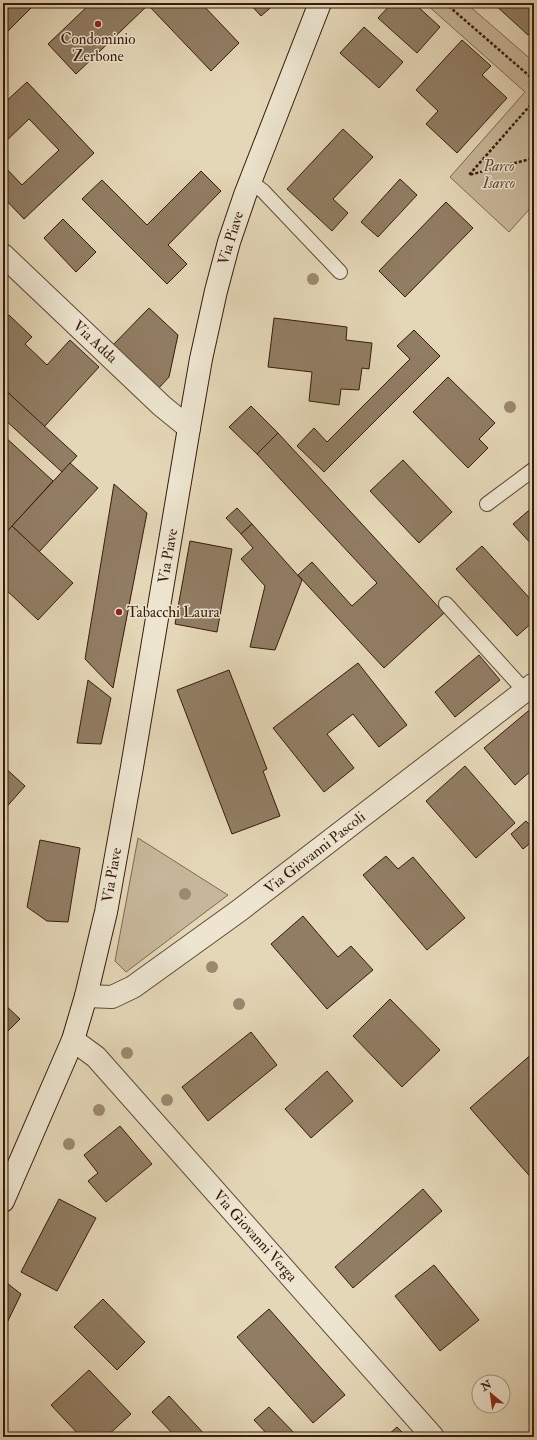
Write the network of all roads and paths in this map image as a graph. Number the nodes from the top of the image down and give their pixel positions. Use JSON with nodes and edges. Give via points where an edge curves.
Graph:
{"nodes":[{"id":1,"x":320,"y":3,"type":"edge"},
{"id":2,"x":445,"y":3,"type":"edge"},
{"id":3,"x":534,"y":80,"type":"edge"},
{"id":4,"x":534,"y":101,"type":"edge"},
{"id":5,"x":534,"y":158,"type":"edge"},
{"id":6,"x":250,"y":181,"type":"junction"},
{"id":7,"x":3,"y":255,"type":"edge"},
{"id":8,"x":340,"y":272,"type":"dead end"},
{"id":9,"x":189,"y":428,"type":"junction"},
{"id":10,"x":534,"y":469,"type":"edge"},
{"id":11,"x":487,"y":504,"type":"dead end"},
{"id":12,"x":446,"y":604,"type":"dead end"},
{"id":13,"x":529,"y":688,"type":"edge"},
{"id":14,"x":86,"y":996,"type":"junction"},
{"id":15,"x":73,"y":1040,"type":"junction"},
{"id":16,"x":3,"y":1201,"type":"edge"},
{"id":17,"x":433,"y":1437,"type":"edge"}],
"edges":[{"from":1,"to":6,"type":"street","name":"Via Piave"},
{"from":2,"to":3,"type":"path"},
{"from":4,"to":5,"type":"path","via":[[468,175]]},
{"from":6,"to":8,"type":"lane","via":[[263,191]]},
{"from":6,"to":9,"type":"street","name":"Via Piave","via":[[218,284]]},
{"from":7,"to":9,"type":"street","name":"Via Adda","via":[[162,406]]},
{"from":9,"to":14,"type":"street","name":"Via Piave","via":[[106,912]]},
{"from":10,"to":11,"type":"lane"},
{"from":12,"to":13,"type":"lane"},
{"from":13,"to":14,"type":"street","name":"Via Giovanni Pascoli","via":[[240,910],[132,987],[112,998]]},
{"from":14,"to":15,"type":"street","name":"Via Piave"},
{"from":15,"to":16,"type":"street","name":"Via Piave"},
{"from":15,"to":17,"type":"street","name":"Via Giovanni Verga","via":[[96,1057]]}]}
